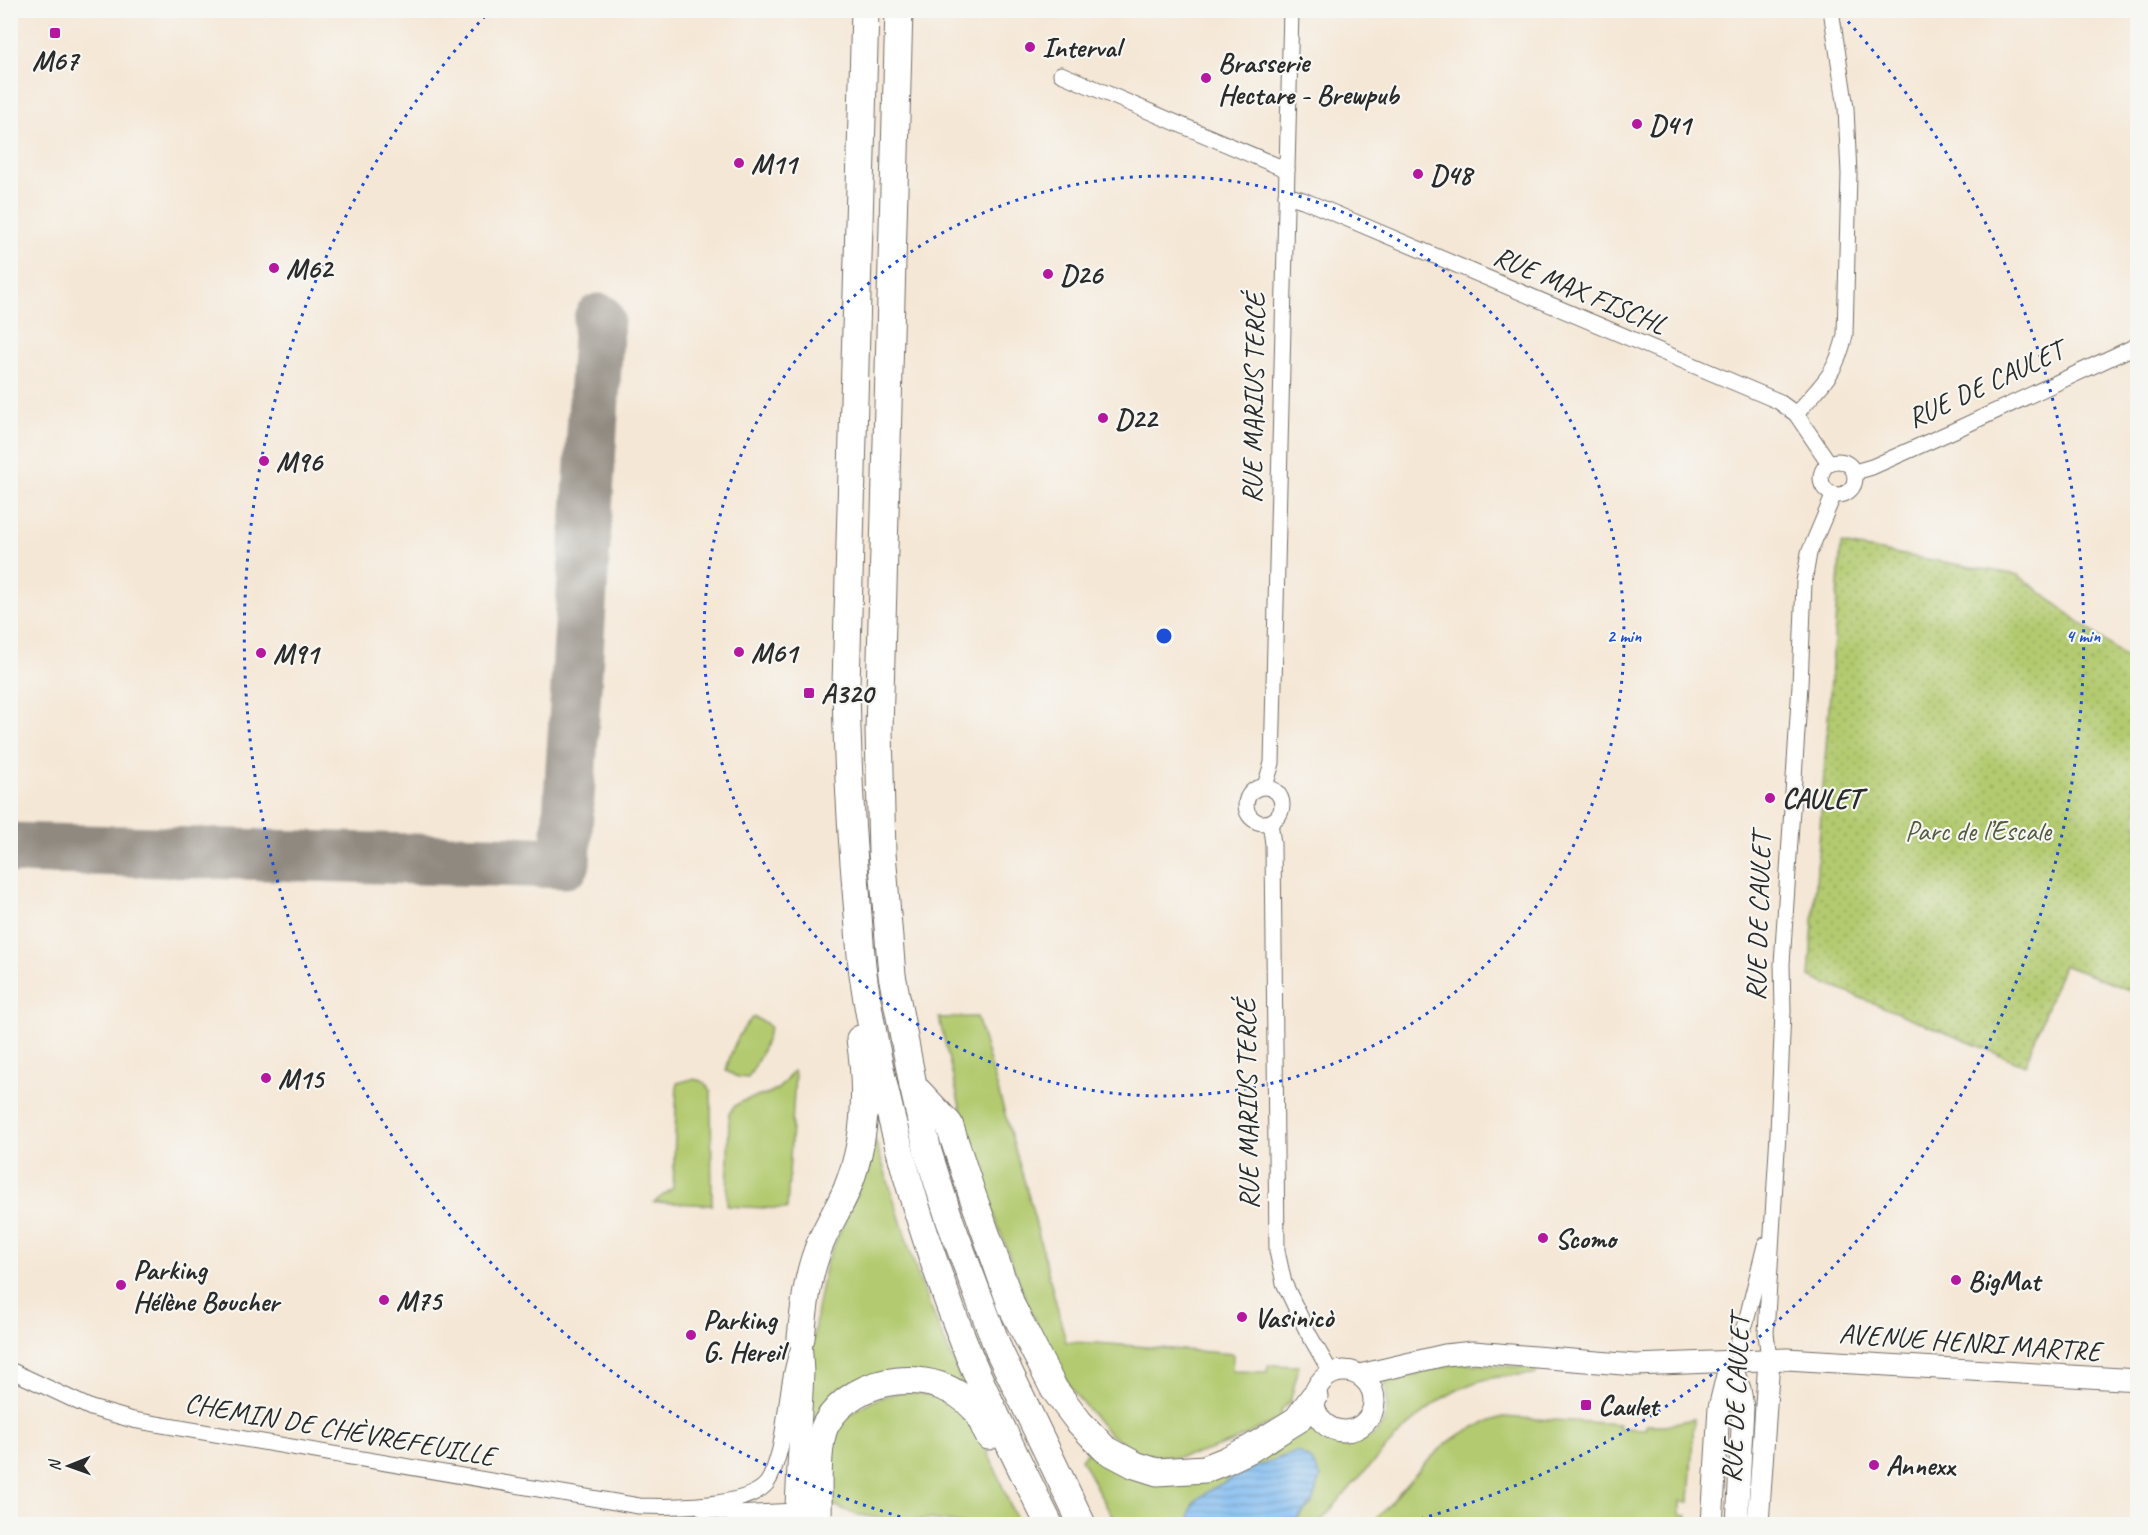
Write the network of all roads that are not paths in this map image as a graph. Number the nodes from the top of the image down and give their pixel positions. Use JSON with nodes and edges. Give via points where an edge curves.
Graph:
{"nodes":[{"id":1,"x":865,"y":10,"type":"edge"},
{"id":2,"x":899,"y":10,"type":"edge"},
{"id":3,"x":1291,"y":10,"type":"edge"},
{"id":4,"x":1831,"y":10,"type":"edge"},
{"id":5,"x":1061,"y":74,"type":"dead end"},
{"id":6,"x":1287,"y":170,"type":"junction"},
{"id":7,"x":1286,"y":195,"type":"junction"},
{"id":8,"x":2138,"y":345,"type":"edge"},
{"id":9,"x":1796,"y":414,"type":"junction"},
{"id":10,"x":1829,"y":463,"type":"junction"},
{"id":11,"x":1855,"y":472,"type":"junction"},
{"id":12,"x":1834,"y":494,"type":"junction"},
{"id":13,"x":847,"y":776,"type":"junction"},
{"id":14,"x":1265,"y":786,"type":"junction"},
{"id":15,"x":1270,"y":822,"type":"junction"},
{"id":16,"x":912,"y":1085,"type":"junction"},
{"id":17,"x":1774,"y":1204,"type":"junction"},
{"id":18,"x":801,"y":1338,"type":"junction"},
{"id":19,"x":1769,"y":1360,"type":"junction"},
{"id":20,"x":1730,"y":1363,"type":"junction"},
{"id":21,"x":10,"y":1370,"type":"edge"},
{"id":22,"x":1331,"y":1373,"type":"junction"},
{"id":23,"x":1360,"y":1375,"type":"junction"},
{"id":24,"x":2138,"y":1380,"type":"edge"},
{"id":25,"x":1314,"y":1397,"type":"junction"},
{"id":26,"x":1028,"y":1483,"type":"junction"},
{"id":27,"x":669,"y":1507,"type":"junction"},
{"id":28,"x":691,"y":1507,"type":"junction"},
{"id":29,"x":803,"y":1521,"type":"edge"},
{"id":30,"x":733,"y":1524,"type":"edge"},
{"id":31,"x":1049,"y":1524,"type":"edge"},
{"id":32,"x":1082,"y":1524,"type":"edge"},
{"id":33,"x":1712,"y":1524,"type":"edge"},
{"id":34,"x":1737,"y":1524,"type":"edge"},
{"id":35,"x":1758,"y":1524,"type":"edge"}],
"edges":[{"from":1,"to":13,"type":"highway","via":[[846,685]]},
{"from":2,"to":16,"type":"highway","via":[[879,730],[882,853],[892,975]]},
{"from":3,"to":6,"type":"street","name":"RUE MARIUS TERCÉ"},
{"from":4,"to":9,"type":"street","via":[[1846,108],[1849,174],[1845,335],[1829,378]]},
{"from":5,"to":6,"type":"street"},
{"from":6,"to":7,"type":"street","name":"RUE MARIUS TERCÉ"},
{"from":7,"to":9,"type":"street","name":"RUE MAX FISCHL","via":[[1768,397]]},
{"from":7,"to":14,"type":"street","name":"RUE MARIUS TERCÉ","via":[[1272,763]]},
{"from":8,"to":11,"type":"street","name":"RUE DE CAULET"},
{"from":9,"to":10,"type":"street","name":"RUE MAX FISCHL"},
{"from":10,"to":11,"type":"street","via":[[1841,461]]},
{"from":10,"to":12,"type":"street","via":[[1821,480],[1827,492]]},
{"from":11,"to":12,"type":"street","via":[[1855,483],[1849,492]]},
{"from":12,"to":17,"type":"street","name":"RUE DE CAULET","via":[[1809,553],[1804,582],[1782,964]]},
{"from":13,"to":18,"type":"highway","via":[[839,868],[862,1053],[861,1144],[852,1174],[817,1251]]},
{"from":13,"to":26,"type":"highway","via":[[863,973],[886,1095],[910,1190],[969,1354]]},
{"from":14,"to":15,"type":"street","name":"RUE MARIUS TERCÉ","via":[[1278,793],[1282,806],[1281,813]]},
{"from":14,"to":15,"type":"street","via":[[1250,794],[1246,808],[1255,821]]},
{"from":15,"to":22,"type":"street","name":"RUE MARIUS TERCÉ","via":[[1274,844],[1277,1251],[1284,1283]]},
{"from":16,"to":25,"type":"highway","via":[[949,1124],[1009,1298],[1054,1389],[1105,1449],[1157,1472],[1204,1469],[1250,1449],[1297,1420]]},
{"from":16,"to":32,"type":"highway","via":[[928,1152],[999,1351]]},
{"from":17,"to":19,"type":"street","name":"RUE DE CAULET","via":[[1766,1333]]},
{"from":17,"to":20,"type":"street","name":"RUE DE CAULET","via":[[1746,1322]]},
{"from":18,"to":28,"type":"street","name":"CHEMIN DE CHÈVREFEUILLE","via":[[791,1371],[780,1448],[766,1484],[741,1497]]},
{"from":18,"to":29,"type":"main road"},
{"from":19,"to":20,"type":"main road"},
{"from":19,"to":24,"type":"main road","name":"AVENUE HENRI MARTRE"},
{"from":19,"to":35,"type":"main road","name":"RUE DE CAULET"},
{"from":20,"to":23,"type":"main road","via":[[1635,1365],[1473,1352]]},
{"from":20,"to":33,"type":"main road","name":"RUE DE CAULET","via":[[1719,1408]]},
{"from":20,"to":34,"type":"main road","name":"RUE DE CAULET","via":[[1743,1408]]},
{"from":21,"to":27,"type":"street","name":"CHEMIN DE CHÈVREFEUILLE","via":[[118,1417],[639,1506]]},
{"from":22,"to":23,"type":"main road","via":[[1351,1371]]},
{"from":22,"to":25,"type":"main road","via":[[1317,1387]]},
{"from":23,"to":25,"type":"main road","via":[[1373,1391],[1374,1401],[1369,1419],[1362,1426],[1334,1430],[1319,1418]]},
{"from":26,"to":29,"type":"highway","via":[[994,1447],[975,1408],[958,1395],[927,1382],[888,1382],[856,1395],[826,1424]]},
{"from":26,"to":31,"type":"highway"},
{"from":27,"to":28,"type":"street","name":"CHEMIN DE CHÈVREFEUILLE"},
{"from":27,"to":30,"type":"street","name":"CHEMIN DE CHÈVREFEUILLE"},
{"from":28,"to":29,"type":"street","name":"CHEMIN DE CHÈVREFEUILLE"}]}
